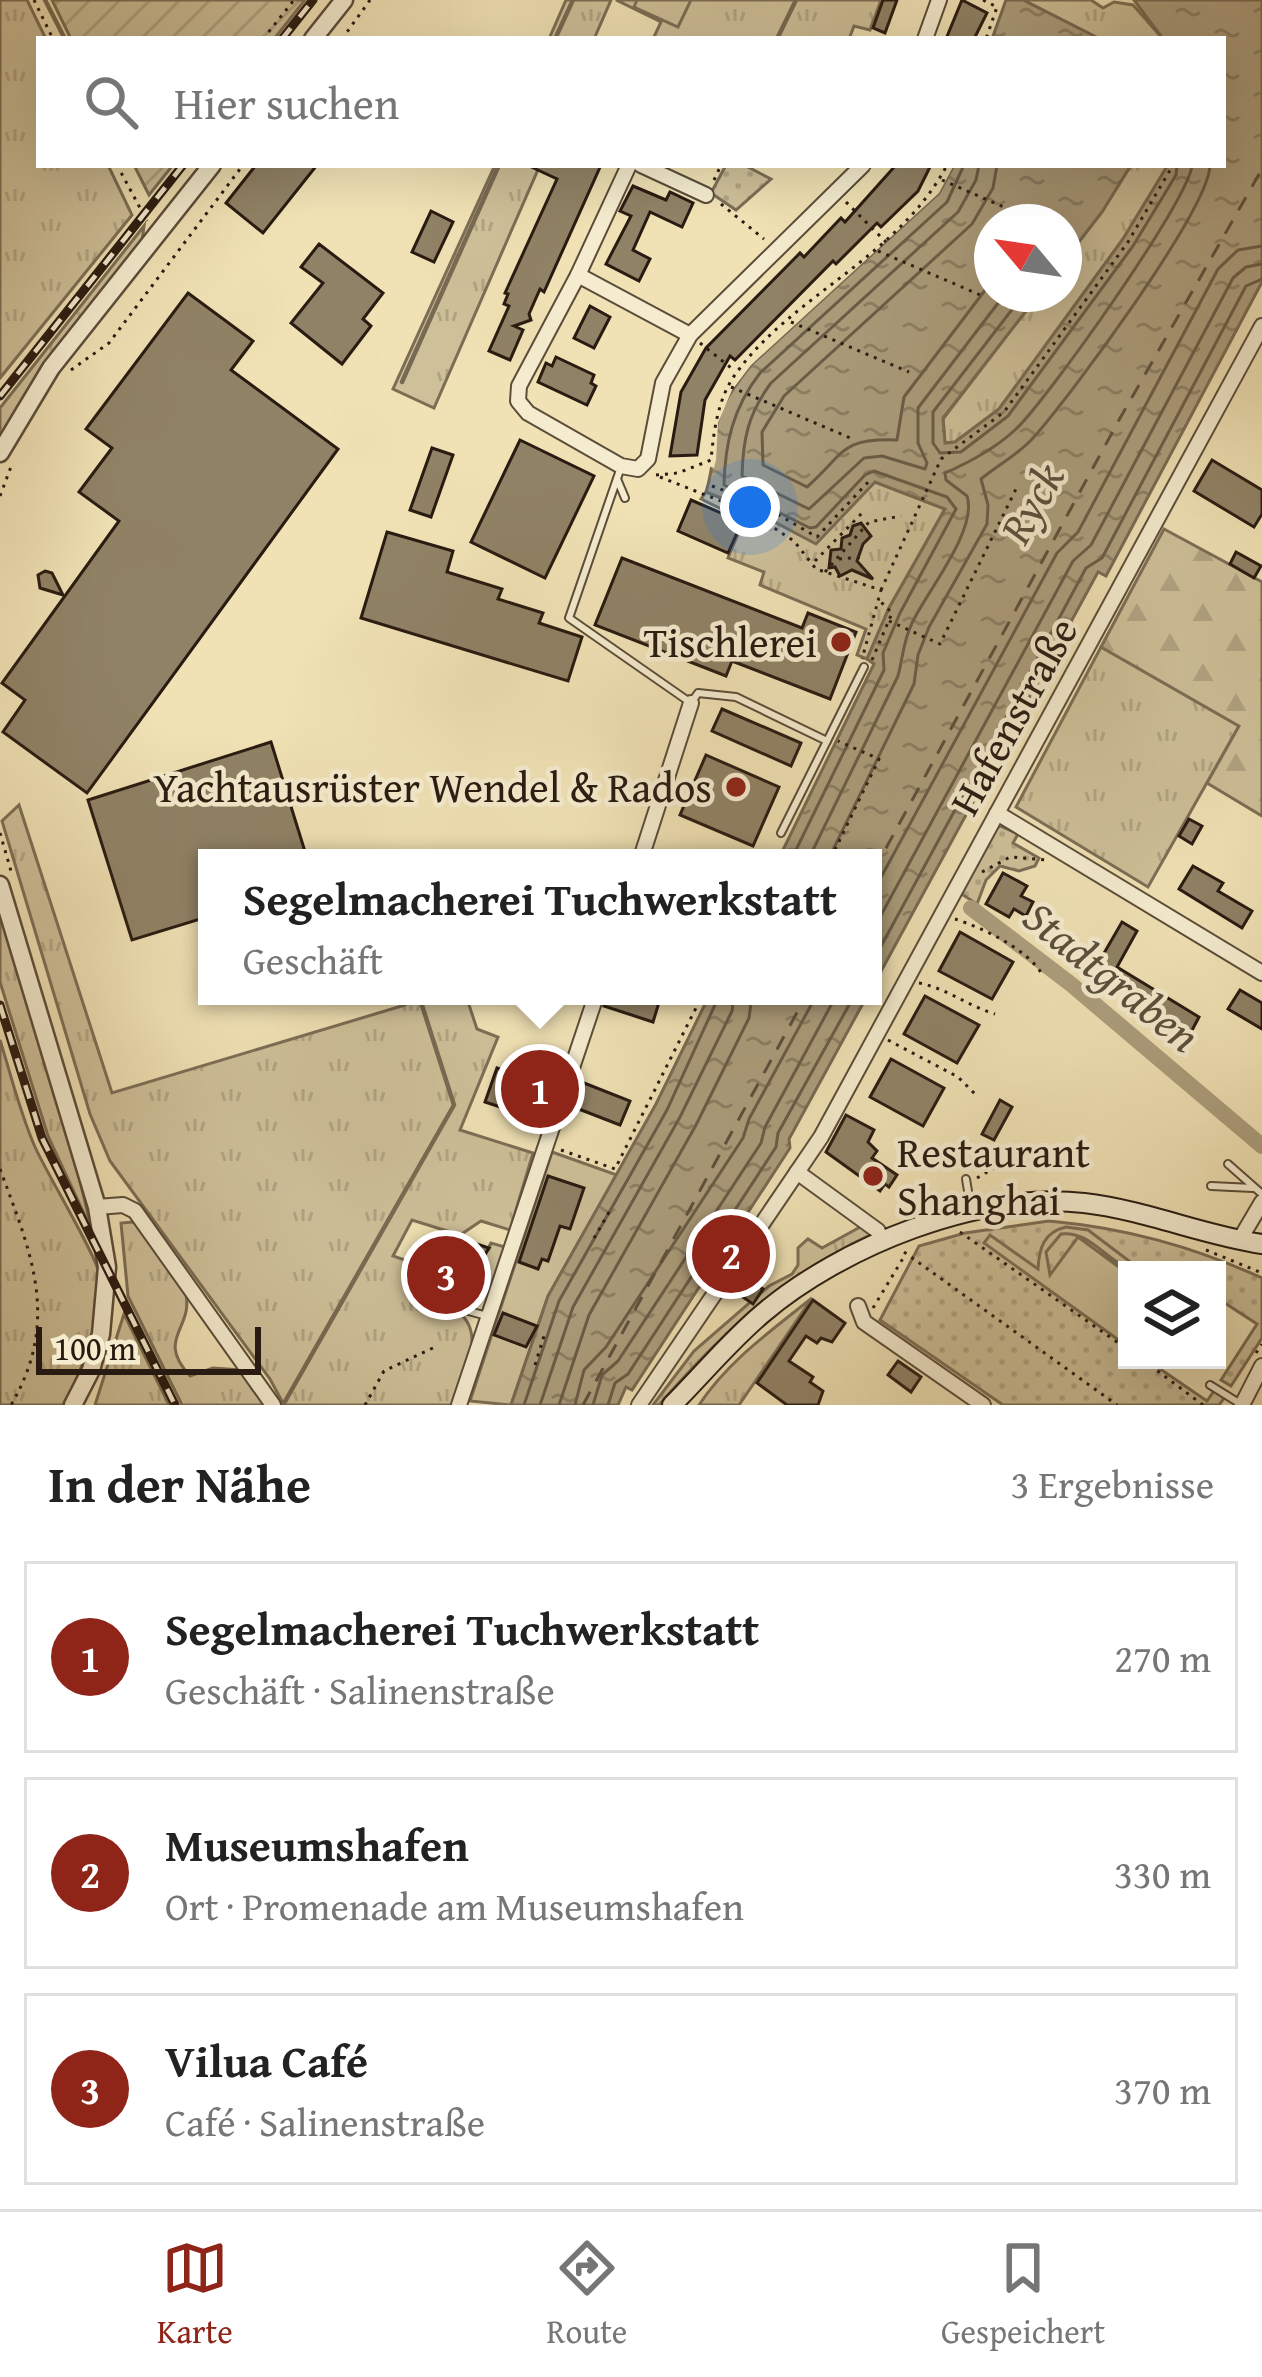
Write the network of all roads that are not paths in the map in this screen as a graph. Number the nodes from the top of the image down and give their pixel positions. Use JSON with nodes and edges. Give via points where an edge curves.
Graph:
{"nodes":[{"id":1,"x":939,"y":0,"type":"edge"},
{"id":2,"x":340,"y":2,"type":"edge"},
{"id":3,"x":315,"y":36,"type":"edge"},
{"id":4,"x":926,"y":36,"type":"edge"},
{"id":5,"x":210,"y":168,"type":"edge"},
{"id":6,"x":628,"y":168,"type":"edge"},
{"id":7,"x":647,"y":168,"type":"edge"},
{"id":8,"x":860,"y":168,"type":"edge"},
{"id":9,"x":706,"y":195,"type":"road end"},
{"id":10,"x":578,"y":275,"type":"junction"},
{"id":11,"x":1262,"y":326,"type":"edge"},
{"id":12,"x":690,"y":335,"type":"junction"},
{"id":13,"x":1258,"y":342,"type":"edge"},
{"id":14,"x":8,"y":454,"type":"edge"},
{"id":15,"x":619,"y":472,"type":"junction"},
{"id":16,"x":625,"y":498,"type":"dead end"},
{"id":17,"x":868,"y":664,"type":"road end"},
{"id":18,"x":691,"y":703,"type":"junction"},
{"id":19,"x":831,"y":740,"type":"junction"},
{"id":20,"x":997,"y":813,"type":"junction"},
{"id":21,"x":781,"y":833,"type":"dead end"},
{"id":22,"x":644,"y":849,"type":"edge"},
{"id":23,"x":0,"y":886,"type":"edge"},
{"id":24,"x":1262,"y":973,"type":"edge"},
{"id":25,"x":593,"y":1005,"type":"edge"},
{"id":26,"x":1228,"y":1163,"type":"dead end"},
{"id":27,"x":797,"y":1172,"type":"junction"},
{"id":28,"x":966,"y":1183,"type":"road end"},
{"id":29,"x":1210,"y":1186,"type":"dead end"},
{"id":30,"x":1259,"y":1195,"type":"edge"},
{"id":31,"x":97,"y":1207,"type":"junction"},
{"id":32,"x":972,"y":1221,"type":"junction"},
{"id":33,"x":878,"y":1231,"type":"dead end"},
{"id":34,"x":1238,"y":1240,"type":"junction"},
{"id":35,"x":1262,"y":1244,"type":"edge"},
{"id":36,"x":1262,"y":1259,"type":"edge"},
{"id":37,"x":450,"y":1306,"type":"dead end"},
{"id":38,"x":858,"y":1306,"type":"dead end"},
{"id":39,"x":490,"y":1317,"type":"junction"},
{"id":40,"x":1262,"y":1366,"type":"edge"},
{"id":41,"x":1210,"y":1384,"type":"dead end"},
{"id":42,"x":1262,"y":1393,"type":"edge"},
{"id":43,"x":270,"y":1402,"type":"edge"},
{"id":44,"x":74,"y":1405,"type":"edge"},
{"id":45,"x":459,"y":1405,"type":"edge"},
{"id":46,"x":639,"y":1405,"type":"edge"},
{"id":47,"x":676,"y":1405,"type":"edge"},
{"id":48,"x":983,"y":1405,"type":"edge"},
{"id":49,"x":1242,"y":1405,"type":"edge"}],
"edges":[{"from":1,"to":4,"type":"street"},
{"from":2,"to":3,"type":"street"},
{"from":5,"to":14,"type":"street","via":[[51,368]]},
{"from":6,"to":10,"type":"street"},
{"from":7,"to":9,"type":"street"},
{"from":8,"to":12,"type":"street"},
{"from":10,"to":12,"type":"street"},
{"from":10,"to":15,"type":"street","via":[[518,401]]},
{"from":11,"to":13,"type":"street","name":"Hafenstraße"},
{"from":12,"to":15,"type":"street","via":[[662,383],[648,459]]},
{"from":13,"to":20,"type":"street","name":"Hafenstraße"},
{"from":15,"to":16,"type":"lane"},
{"from":15,"to":18,"type":"lane","via":[[568,618]]},
{"from":17,"to":19,"type":"lane"},
{"from":18,"to":19,"type":"lane","via":[[698,693],[736,698]]},
{"from":18,"to":22,"type":"street"},
{"from":19,"to":21,"type":"lane"},
{"from":20,"to":24,"type":"street"},
{"from":20,"to":27,"type":"street","name":"Hafenstraße"},
{"from":23,"to":31,"type":"street"},
{"from":25,"to":39,"type":"street"},
{"from":26,"to":30,"type":"lane"},
{"from":27,"to":33,"type":"street"},
{"from":27,"to":46,"type":"street","name":"Hafenstraße"},
{"from":28,"to":32,"type":"lane"},
{"from":29,"to":30,"type":"lane"},
{"from":30,"to":34,"type":"street"},
{"from":31,"to":43,"type":"street","via":[[135,1211]]},
{"from":31,"to":44,"type":"street","via":[[106,1267],[101,1334]]},
{"from":32,"to":34,"type":"main road","via":[[1028,1204],[1076,1202]]},
{"from":32,"to":47,"type":"main road","via":[[887,1238],[798,1288],[727,1346]]},
{"from":34,"to":35,"type":"main road"},
{"from":34,"to":36,"type":"main road"},
{"from":37,"to":39,"type":"lane"},
{"from":38,"to":48,"type":"street","via":[[864,1322]]},
{"from":39,"to":45,"type":"street"},
{"from":40,"to":49,"type":"street"},
{"from":41,"to":49,"type":"lane"},
{"from":42,"to":49,"type":"street"}]}
